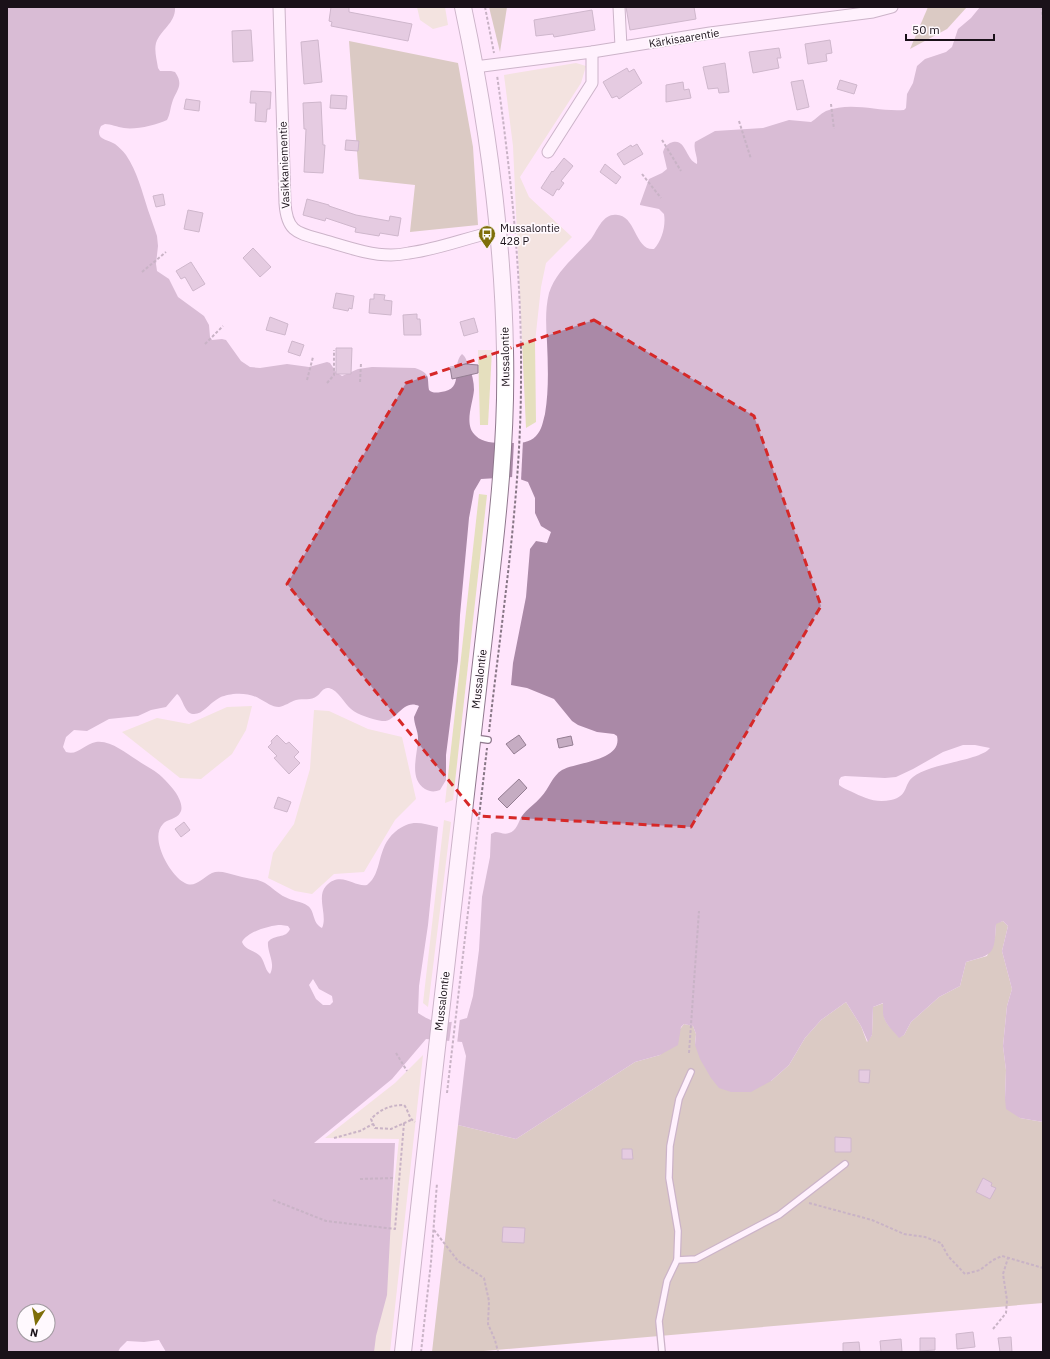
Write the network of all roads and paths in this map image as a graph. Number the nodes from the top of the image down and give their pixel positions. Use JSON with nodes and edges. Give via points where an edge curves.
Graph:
{"nodes":[{"id":1,"x":279,"y":7,"type":"edge"},
{"id":2,"x":462,"y":7,"type":"edge"},
{"id":3,"x":619,"y":7,"type":"edge"},
{"id":4,"x":892,"y":7,"type":"edge"},
{"id":5,"x":1041,"y":7,"type":"edge"},
{"id":6,"x":1043,"y":19,"type":"edge"},
{"id":7,"x":622,"y":47,"type":"junction"},
{"id":8,"x":592,"y":52,"type":"junction"},
{"id":9,"x":475,"y":67,"type":"junction"},
{"id":10,"x":831,"y":104,"type":"dead end"},
{"id":11,"x":739,"y":121,"type":"dead end"},
{"id":12,"x":834,"y":128,"type":"dead end"},
{"id":13,"x":662,"y":140,"type":"dead end"},
{"id":14,"x":548,"y":152,"type":"dead end"},
{"id":15,"x":751,"y":159,"type":"dead end"},
{"id":16,"x":681,"y":171,"type":"dead end"},
{"id":17,"x":642,"y":174,"type":"dead end"},
{"id":18,"x":661,"y":198,"type":"dead end"},
{"id":19,"x":498,"y":231,"type":"junction"},
{"id":20,"x":166,"y":252,"type":"dead end"},
{"id":21,"x":142,"y":272,"type":"dead end"},
{"id":22,"x":223,"y":326,"type":"dead end"},
{"id":23,"x":205,"y":344,"type":"dead end"},
{"id":24,"x":334,"y":350,"type":"dead end"},
{"id":25,"x":313,"y":357,"type":"dead end"},
{"id":26,"x":361,"y":363,"type":"dead end"},
{"id":27,"x":307,"y":380,"type":"dead end"},
{"id":28,"x":360,"y":382,"type":"dead end"},
{"id":29,"x":327,"y":383,"type":"dead end"},
{"id":30,"x":520,"y":420,"type":"dead end"},
{"id":31,"x":480,"y":739,"type":"junction"},
{"id":32,"x":699,"y":911,"type":"dead end"},
{"id":33,"x":689,"y":1052,"type":"dead end"},
{"id":34,"x":396,"y":1053,"type":"dead end"},
{"id":35,"x":407,"y":1071,"type":"dead end"},
{"id":36,"x":691,"y":1072,"type":"dead end"},
{"id":37,"x":447,"y":1095,"type":"dead end"},
{"id":38,"x":411,"y":1120,"type":"junction"},
{"id":39,"x":404,"y":1123,"type":"junction"},
{"id":40,"x":373,"y":1124,"type":"junction"},
{"id":41,"x":428,"y":1124,"type":"junction"},
{"id":42,"x":334,"y":1138,"type":"dead end"},
{"id":43,"x":845,"y":1164,"type":"dead end"},
{"id":44,"x":393,"y":1178,"type":"dead end"},
{"id":45,"x":437,"y":1178,"type":"dead end"},
{"id":46,"x":360,"y":1179,"type":"dead end"},
{"id":47,"x":274,"y":1200,"type":"dead end"},
{"id":48,"x":798,"y":1200,"type":"junction"},
{"id":49,"x":433,"y":1229,"type":"junction"},
{"id":50,"x":1008,"y":1258,"type":"junction"},
{"id":51,"x":677,"y":1260,"type":"junction"},
{"id":52,"x":1043,"y":1268,"type":"edge"},
{"id":53,"x":993,"y":1329,"type":"dead end"},
{"id":54,"x":403,"y":1352,"type":"edge"},
{"id":55,"x":421,"y":1352,"type":"edge"},
{"id":56,"x":498,"y":1352,"type":"edge"},
{"id":57,"x":662,"y":1352,"type":"edge"}],
"edges":[{"from":1,"to":19,"type":"street","name":"Vasikkaniementie","via":[[285,203],[286,217],[292,228],[302,234],[365,252],[392,255],[423,251]]},
{"from":2,"to":9,"type":"main road","name":"Mussalontie"},
{"from":3,"to":7,"type":"street"},
{"from":4,"to":7,"type":"street","name":"Kärkisaarentie","via":[[873,12]]},
{"from":5,"to":6,"type":"path"},
{"from":7,"to":8,"type":"street","name":"Kärkisaarentie"},
{"from":8,"to":9,"type":"street","name":"Kärkisaarentie"},
{"from":8,"to":14,"type":"street","via":[[592,83]]},
{"from":9,"to":19,"type":"main road","name":"Mussalontie"},
{"from":10,"to":12,"type":"path"},
{"from":11,"to":15,"type":"path"},
{"from":13,"to":16,"type":"path"},
{"from":17,"to":18,"type":"path"},
{"from":19,"to":31,"type":"main road","name":"Mussalontie","via":[[505,352],[504,426]]},
{"from":20,"to":21,"type":"path"},
{"from":22,"to":23,"type":"path"},
{"from":24,"to":29,"type":"path","via":[[334,375]]},
{"from":25,"to":27,"type":"path"},
{"from":26,"to":28,"type":"path"},
{"from":30,"to":31,"type":"path","via":[[515,502]]},
{"from":31,"to":37,"type":"path","via":[[457,1011]]},
{"from":31,"to":41,"type":"main road","name":"Mussalontie","via":[[442,1003]]},
{"from":32,"to":33,"type":"path"},
{"from":34,"to":35,"type":"path"},
{"from":36,"to":51,"type":"lane","via":[[679,1099],[670,1146],[669,1178],[678,1231]]},
{"from":38,"to":39,"type":"path"},
{"from":38,"to":40,"type":"path","via":[[404,1105],[395,1105],[376,1114],[371,1120]]},
{"from":38,"to":41,"type":"path"},
{"from":39,"to":40,"type":"path","via":[[392,1129],[376,1128]]},
{"from":39,"to":47,"type":"path","via":[[395,1229],[326,1221]]},
{"from":40,"to":42,"type":"path","via":[[360,1131]]},
{"from":41,"to":54,"type":"main road","name":"Mussalontie"},
{"from":43,"to":48,"type":"lane"},
{"from":44,"to":46,"type":"path"},
{"from":45,"to":49,"type":"path"},
{"from":48,"to":50,"type":"path","via":[[872,1220],[904,1234],[926,1237],[941,1243],[948,1256],[965,1274],[980,1270],[1002,1256]]},
{"from":48,"to":51,"type":"lane","via":[[779,1215],[696,1259]]},
{"from":49,"to":55,"type":"path"},
{"from":49,"to":56,"type":"path","via":[[458,1261],[484,1278],[489,1300],[488,1324]]},
{"from":50,"to":52,"type":"path"},
{"from":50,"to":53,"type":"path","via":[[1003,1274],[1006,1313]]},
{"from":51,"to":57,"type":"lane","via":[[667,1281],[659,1321]]}]}
